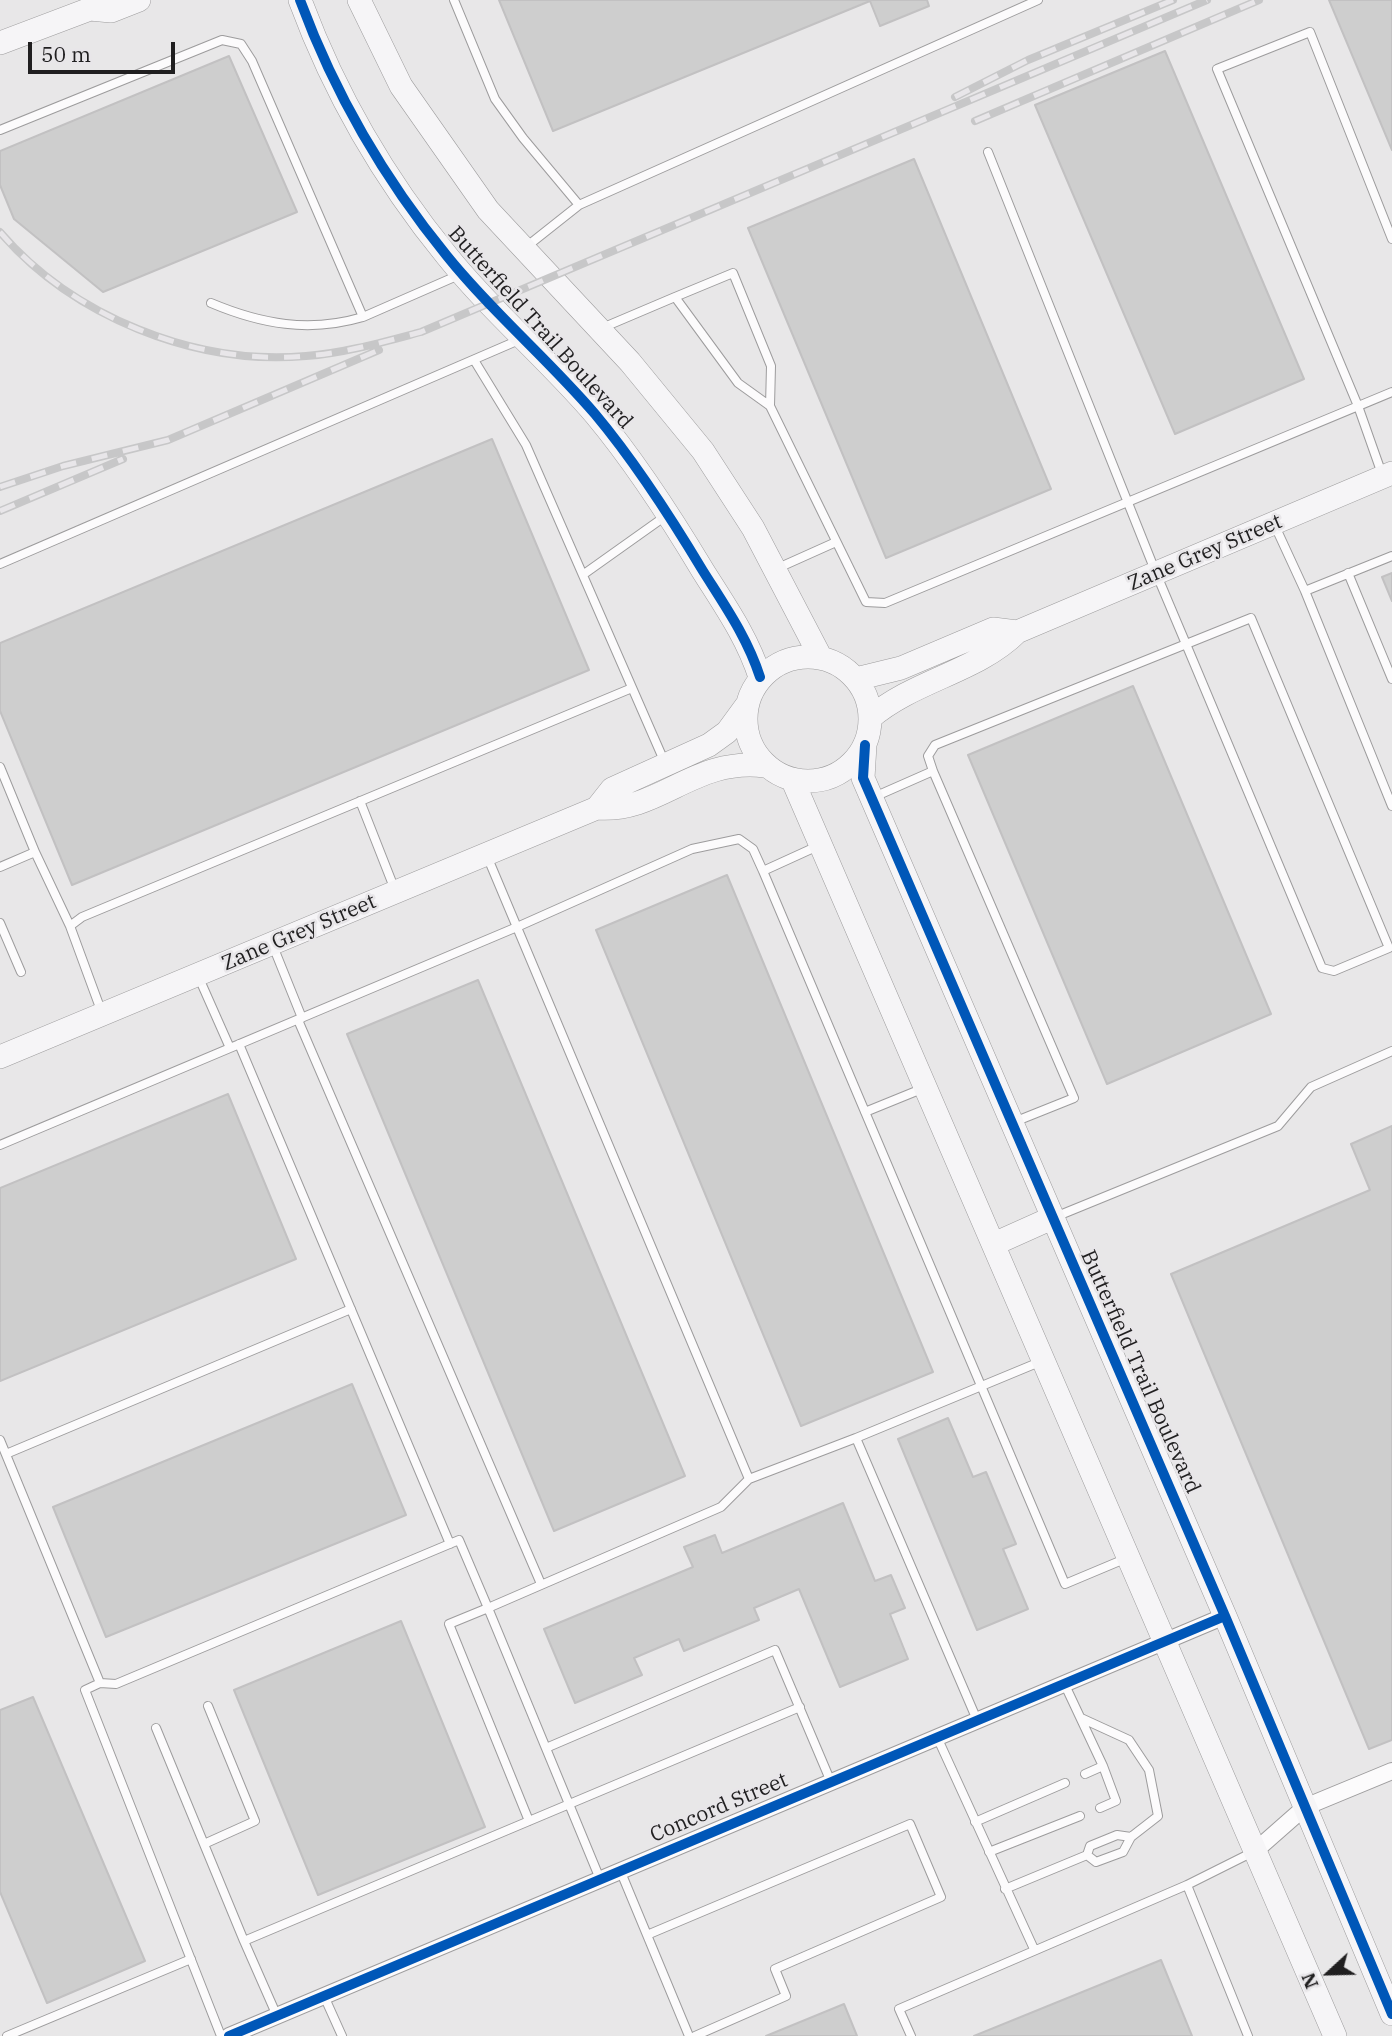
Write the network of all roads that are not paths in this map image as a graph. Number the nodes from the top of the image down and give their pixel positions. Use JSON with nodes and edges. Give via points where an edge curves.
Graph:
{"nodes":[{"id":1,"x":139,"y":0,"type":"edge"},
{"id":2,"x":300,"y":0,"type":"edge"},
{"id":3,"x":359,"y":0,"type":"edge"},
{"id":4,"x":454,"y":0,"type":"edge"},
{"id":5,"x":1038,"y":0,"type":"edge"},
{"id":6,"x":93,"y":4,"type":"edge"},
{"id":7,"x":0,"y":43,"type":"edge"},
{"id":8,"x":0,"y":130,"type":"edge"},
{"id":9,"x":988,"y":152,"type":"dead end"},
{"id":10,"x":579,"y":205,"type":"junction"},
{"id":11,"x":1392,"y":239,"type":"edge"},
{"id":12,"x":524,"y":249,"type":"junction"},
{"id":13,"x":461,"y":273,"type":"junction"},
{"id":14,"x":675,"y":297,"type":"junction"},
{"id":15,"x":211,"y":303,"type":"dead end"},
{"id":16,"x":363,"y":317,"type":"junction"},
{"id":17,"x":598,"y":329,"type":"junction"},
{"id":18,"x":522,"y":339,"type":"junction"},
{"id":19,"x":474,"y":360,"type":"junction"},
{"id":20,"x":1392,"y":392,"type":"edge"},
{"id":21,"x":770,"y":406,"type":"junction"},
{"id":22,"x":1358,"y":406,"type":"junction"},
{"id":23,"x":1387,"y":475,"type":"edge"},
{"id":24,"x":1130,"y":501,"type":"junction"},
{"id":25,"x":668,"y":514,"type":"junction"},
{"id":26,"x":1273,"y":523,"type":"junction"},
{"id":27,"x":836,"y":542,"type":"junction"},
{"id":28,"x":1392,"y":556,"type":"edge"},
{"id":29,"x":0,"y":564,"type":"edge"},
{"id":30,"x":776,"y":570,"type":"junction"},
{"id":31,"x":1156,"y":573,"type":"junction"},
{"id":32,"x":1348,"y":573,"type":"junction"},
{"id":33,"x":584,"y":574,"type":"junction"},
{"id":34,"x":1305,"y":591,"type":"junction"},
{"id":35,"x":1017,"y":632,"type":"junction"},
{"id":36,"x":1186,"y":644,"type":"junction"},
{"id":37,"x":821,"y":658,"type":"junction"},
{"id":38,"x":760,"y":677,"type":"junction"},
{"id":39,"x":1392,"y":678,"type":"edge"},
{"id":40,"x":856,"y":679,"type":"junction"},
{"id":41,"x":632,"y":688,"type":"junction"},
{"id":42,"x":746,"y":706,"type":"junction"},
{"id":43,"x":870,"y":718,"type":"junction"},
{"id":44,"x":865,"y":744,"type":"junction"},
{"id":45,"x":666,"y":765,"type":"junction"},
{"id":46,"x":765,"y":766,"type":"junction"},
{"id":47,"x":0,"y":767,"type":"edge"},
{"id":48,"x":933,"y":771,"type":"junction"},
{"id":49,"x":793,"y":781,"type":"junction"},
{"id":50,"x":872,"y":798,"type":"junction"},
{"id":51,"x":360,"y":801,"type":"junction"},
{"id":52,"x":1392,"y":806,"type":"edge"},
{"id":53,"x":597,"y":808,"type":"junction"},
{"id":54,"x":821,"y":845,"type":"junction"},
{"id":55,"x":36,"y":852,"type":"junction"},
{"id":56,"x":486,"y":854,"type":"junction"},
{"id":57,"x":0,"y":867,"type":"edge"},
{"id":58,"x":763,"y":871,"type":"junction"},
{"id":59,"x":396,"y":892,"type":"junction"},
{"id":60,"x":0,"y":923,"type":"edge"},
{"id":61,"x":70,"y":926,"type":"junction"},
{"id":62,"x":517,"y":927,"type":"junction"},
{"id":63,"x":272,"y":944,"type":"junction"},
{"id":64,"x":21,"y":972,"type":"dead end"},
{"id":65,"x":198,"y":975,"type":"junction"},
{"id":66,"x":103,"y":1015,"type":"junction"},
{"id":67,"x":300,"y":1019,"type":"junction"},
{"id":68,"x":239,"y":1044,"type":"junction"},
{"id":69,"x":230,"y":1048,"type":"junction"},
{"id":70,"x":1392,"y":1051,"type":"edge"},
{"id":71,"x":0,"y":1057,"type":"edge"},
{"id":72,"x":926,"y":1087,"type":"junction"},
{"id":73,"x":865,"y":1112,"type":"junction"},
{"id":74,"x":1011,"y":1124,"type":"junction"},
{"id":75,"x":0,"y":1145,"type":"edge"},
{"id":76,"x":1052,"y":1218,"type":"junction"},
{"id":77,"x":994,"y":1244,"type":"junction"},
{"id":78,"x":351,"y":1309,"type":"junction"},
{"id":79,"x":1043,"y":1360,"type":"junction"},
{"id":80,"x":982,"y":1386,"type":"junction"},
{"id":81,"x":856,"y":1438,"type":"junction"},
{"id":82,"x":0,"y":1440,"type":"edge"},
{"id":83,"x":6,"y":1454,"type":"junction"},
{"id":84,"x":749,"y":1479,"type":"junction"},
{"id":85,"x":450,"y":1544,"type":"junction"},
{"id":86,"x":1127,"y":1558,"type":"junction"},
{"id":87,"x":541,"y":1584,"type":"junction"},
{"id":88,"x":488,"y":1608,"type":"junction"},
{"id":89,"x":1225,"y":1616,"type":"junction"},
{"id":90,"x":1163,"y":1641,"type":"junction"},
{"id":91,"x":100,"y":1683,"type":"junction"},
{"id":92,"x":1063,"y":1683,"type":"junction"},
{"id":93,"x":208,"y":1706,"type":"dead end"},
{"id":94,"x":800,"y":1707,"type":"junction"},
{"id":95,"x":1080,"y":1718,"type":"junction"},
{"id":96,"x":977,"y":1720,"type":"junction"},
{"id":97,"x":156,"y":1728,"type":"dead end"},
{"id":98,"x":937,"y":1737,"type":"junction"},
{"id":99,"x":546,"y":1748,"type":"junction"},
{"id":100,"x":1104,"y":1766,"type":"junction"},
{"id":101,"x":1392,"y":1771,"type":"edge"},
{"id":102,"x":1085,"y":1774,"type":"dead end"},
{"id":103,"x":831,"y":1782,"type":"junction"},
{"id":104,"x":1065,"y":1783,"type":"dead end"},
{"id":105,"x":569,"y":1805,"type":"junction"},
{"id":106,"x":1305,"y":1807,"type":"junction"},
{"id":107,"x":1100,"y":1808,"type":"dead end"},
{"id":108,"x":1080,"y":1816,"type":"dead end"},
{"id":109,"x":529,"y":1821,"type":"junction"},
{"id":110,"x":975,"y":1822,"type":"junction"},
{"id":111,"x":1131,"y":1837,"type":"junction"},
{"id":112,"x":204,"y":1844,"type":"junction"},
{"id":113,"x":1255,"y":1851,"type":"junction"},
{"id":114,"x":989,"y":1852,"type":"junction"},
{"id":115,"x":1087,"y":1855,"type":"junction"},
{"id":116,"x":620,"y":1870,"type":"junction"},
{"id":117,"x":600,"y":1879,"type":"junction"},
{"id":118,"x":1187,"y":1885,"type":"junction"},
{"id":119,"x":1005,"y":1889,"type":"junction"},
{"id":120,"x":647,"y":1935,"type":"junction"},
{"id":121,"x":244,"y":1941,"type":"junction"},
{"id":122,"x":1034,"y":1950,"type":"junction"},
{"id":123,"x":191,"y":1959,"type":"junction"},
{"id":124,"x":324,"y":1996,"type":"junction"},
{"id":125,"x":1392,"y":2014,"type":"edge"},
{"id":126,"x":277,"y":2016,"type":"junction"},
{"id":127,"x":7,"y":2036,"type":"edge"},
{"id":128,"x":221,"y":2036,"type":"edge"},
{"id":129,"x":229,"y":2036,"type":"edge"},
{"id":130,"x":341,"y":2036,"type":"edge"},
{"id":131,"x":689,"y":2036,"type":"edge"},
{"id":132,"x":695,"y":2036,"type":"edge"},
{"id":133,"x":911,"y":2036,"type":"edge"},
{"id":134,"x":1248,"y":2036,"type":"edge"},
{"id":135,"x":1335,"y":2036,"type":"edge"}],
"edges":[{"from":1,"to":6,"type":"street","via":[[111,11]]},
{"from":2,"to":13,"type":"street","name":"Butterfield Trail Boulevard","via":[[343,100],[406,204]]},
{"from":3,"to":12,"type":"street","name":"Butterfield Trail Boulevard","via":[[424,123],[488,210]]},
{"from":4,"to":10,"type":"lane","via":[[495,99]]},
{"from":5,"to":10,"type":"lane"},
{"from":6,"to":7,"type":"street"},
{"from":8,"to":16,"type":"lane","via":[[222,40],[241,44]]},
{"from":9,"to":24,"type":"lane"},
{"from":10,"to":12,"type":"lane"},
{"from":11,"to":22,"type":"lane","via":[[1310,32],[1217,69]]},
{"from":12,"to":17,"type":"street","name":"Butterfield Trail Boulevard"},
{"from":13,"to":16,"type":"lane"},
{"from":13,"to":18,"type":"street","name":"Butterfield Trail Boulevard"},
{"from":14,"to":17,"type":"lane"},
{"from":14,"to":21,"type":"lane","via":[[738,383]]},
{"from":14,"to":21,"type":"lane","via":[[733,273],[771,366]]},
{"from":15,"to":16,"type":"lane","via":[[250,320],[302,327]]},
{"from":17,"to":30,"type":"street","name":"Butterfield Trail Boulevard","via":[[703,451]]},
{"from":18,"to":19,"type":"lane"},
{"from":18,"to":25,"type":"street","name":"Butterfield Trail Boulevard","via":[[593,412]]},
{"from":19,"to":29,"type":"lane"},
{"from":19,"to":33,"type":"lane","via":[[526,445]]},
{"from":20,"to":22,"type":"lane"},
{"from":21,"to":27,"type":"lane"},
{"from":22,"to":23,"type":"lane"},
{"from":22,"to":24,"type":"lane"},
{"from":23,"to":26,"type":"street","name":"Zane Grey Street"},
{"from":24,"to":27,"type":"lane","via":[[885,603],[866,602]]},
{"from":24,"to":31,"type":"lane"},
{"from":25,"to":33,"type":"lane"},
{"from":25,"to":38,"type":"street","name":"Butterfield Trail Boulevard","via":[[734,616]]},
{"from":26,"to":31,"type":"street","name":"Zane Grey Street"},
{"from":26,"to":34,"type":"lane"},
{"from":27,"to":30,"type":"lane"},
{"from":28,"to":32,"type":"lane"},
{"from":30,"to":37,"type":"street","name":"Butterfield Trail Boulevard"},
{"from":31,"to":35,"type":"street","name":"Zane Grey Street"},
{"from":31,"to":36,"type":"lane"},
{"from":32,"to":34,"type":"lane"},
{"from":32,"to":39,"type":"lane"},
{"from":33,"to":41,"type":"lane"},
{"from":34,"to":52,"type":"lane"},
{"from":35,"to":40,"type":"street","name":"Zane Grey Street","via":[[993,629],[901,668]]},
{"from":35,"to":43,"type":"street","name":"Zane Grey Street","via":[[1000,649],[910,690]]},
{"from":36,"to":36,"type":"lane","via":[[1322,968],[1334,971],[1389,948],[1251,618]]},
{"from":36,"to":48,"type":"lane","via":[[934,745],[928,756]]},
{"from":37,"to":38,"type":"street","via":[[788,659]]},
{"from":37,"to":40,"type":"street"},
{"from":38,"to":42,"type":"street"},
{"from":40,"to":43,"type":"street"},
{"from":41,"to":45,"type":"lane"},
{"from":41,"to":51,"type":"lane"},
{"from":42,"to":45,"type":"street","name":"Zane Grey Street","via":[[727,732]]},
{"from":42,"to":46,"type":"street","via":[[747,738]]},
{"from":43,"to":44,"type":"street"},
{"from":44,"to":49,"type":"street","via":[[848,768],[822,781]]},
{"from":44,"to":50,"type":"street","name":"Butterfield Trail Boulevard","via":[[863,778]]},
{"from":45,"to":53,"type":"street","name":"Zane Grey Street","via":[[612,789]]},
{"from":46,"to":49,"type":"street"},
{"from":46,"to":53,"type":"street","name":"Zane Grey Street","via":[[740,763],[712,769],[618,810]]},
{"from":47,"to":55,"type":"lane"},
{"from":48,"to":50,"type":"lane"},
{"from":48,"to":74,"type":"lane","via":[[1074,1098]]},
{"from":49,"to":54,"type":"street"},
{"from":50,"to":74,"type":"street","name":"Butterfield Trail Boulevard"},
{"from":51,"to":59,"type":"lane"},
{"from":51,"to":61,"type":"lane","via":[[82,917]]},
{"from":53,"to":56,"type":"street","name":"Zane Grey Street"},
{"from":54,"to":58,"type":"lane"},
{"from":54,"to":72,"type":"street"},
{"from":55,"to":57,"type":"lane"},
{"from":55,"to":61,"type":"lane"},
{"from":56,"to":59,"type":"street","name":"Zane Grey Street"},
{"from":56,"to":62,"type":"lane"},
{"from":58,"to":62,"type":"lane","via":[[753,849],[739,839],[721,841],[692,849]]},
{"from":58,"to":73,"type":"lane"},
{"from":59,"to":63,"type":"street","name":"Zane Grey Street"},
{"from":60,"to":64,"type":"lane"},
{"from":61,"to":66,"type":"lane"},
{"from":62,"to":67,"type":"lane"},
{"from":62,"to":84,"type":"lane"},
{"from":63,"to":65,"type":"street","name":"Zane Grey Street"},
{"from":63,"to":67,"type":"lane"},
{"from":65,"to":66,"type":"street","name":"Zane Grey Street"},
{"from":65,"to":69,"type":"lane"},
{"from":66,"to":71,"type":"street","name":"Zane Grey Street"},
{"from":67,"to":68,"type":"lane"},
{"from":67,"to":87,"type":"lane"},
{"from":68,"to":69,"type":"lane"},
{"from":68,"to":78,"type":"lane"},
{"from":69,"to":75,"type":"lane"},
{"from":70,"to":76,"type":"lane","via":[[1311,1087],[1278,1126]]},
{"from":72,"to":73,"type":"lane"},
{"from":72,"to":77,"type":"street"},
{"from":73,"to":80,"type":"lane"},
{"from":74,"to":76,"type":"street","name":"Butterfield Trail Boulevard"},
{"from":76,"to":77,"type":"street"},
{"from":76,"to":89,"type":"street","name":"Butterfield Trail Boulevard"},
{"from":77,"to":79,"type":"street"},
{"from":78,"to":83,"type":"lane"},
{"from":78,"to":85,"type":"lane"},
{"from":79,"to":80,"type":"lane"},
{"from":79,"to":86,"type":"street"},
{"from":80,"to":81,"type":"lane"},
{"from":80,"to":86,"type":"lane","via":[[1065,1584]]},
{"from":81,"to":84,"type":"lane"},
{"from":81,"to":96,"type":"lane"},
{"from":82,"to":83,"type":"lane"},
{"from":83,"to":91,"type":"lane"},
{"from":84,"to":87,"type":"lane","via":[[721,1507]]},
{"from":85,"to":88,"type":"lane","via":[[459,1541]]},
{"from":85,"to":91,"type":"lane","via":[[117,1684]]},
{"from":86,"to":90,"type":"street"},
{"from":87,"to":88,"type":"lane"},
{"from":88,"to":99,"type":"lane"},
{"from":88,"to":109,"type":"lane","via":[[449,1624]]},
{"from":89,"to":90,"type":"street","name":"Concord Street"},
{"from":89,"to":106,"type":"street","name":"Butterfield Trail Boulevard"},
{"from":90,"to":92,"type":"street","name":"Concord Street"},
{"from":90,"to":113,"type":"street"},
{"from":91,"to":123,"type":"lane","via":[[85,1690]]},
{"from":92,"to":95,"type":"lane"},
{"from":92,"to":96,"type":"street","name":"Concord Street"},
{"from":93,"to":112,"type":"lane","via":[[256,1821]]},
{"from":94,"to":99,"type":"lane","via":[[775,1650]]},
{"from":94,"to":103,"type":"lane"},
{"from":94,"to":105,"type":"lane"},
{"from":95,"to":100,"type":"lane"},
{"from":95,"to":111,"type":"lane","via":[[1129,1740],[1149,1770],[1158,1816]]},
{"from":96,"to":98,"type":"street","name":"Concord Street"},
{"from":97,"to":112,"type":"lane"},
{"from":98,"to":103,"type":"street","name":"Concord Street"},
{"from":98,"to":110,"type":"lane"},
{"from":99,"to":105,"type":"lane"},
{"from":100,"to":102,"type":"lane"},
{"from":100,"to":107,"type":"lane","via":[[1116,1801]]},
{"from":101,"to":106,"type":"street"},
{"from":103,"to":116,"type":"street","name":"Concord Street"},
{"from":104,"to":110,"type":"lane"},
{"from":105,"to":109,"type":"lane"},
{"from":105,"to":117,"type":"lane"},
{"from":106,"to":113,"type":"street"},
{"from":106,"to":125,"type":"street","name":"Butterfield Trail Boulevard"},
{"from":108,"to":114,"type":"lane"},
{"from":109,"to":121,"type":"lane"},
{"from":110,"to":114,"type":"lane"},
{"from":111,"to":115,"type":"lane","via":[[1116,1835],[1090,1846]]},
{"from":111,"to":115,"type":"lane","via":[[1123,1852],[1096,1862]]},
{"from":112,"to":121,"type":"lane"},
{"from":113,"to":118,"type":"lane"},
{"from":113,"to":135,"type":"street"},
{"from":114,"to":119,"type":"lane"},
{"from":115,"to":119,"type":"lane"},
{"from":116,"to":117,"type":"street","name":"Concord Street"},
{"from":116,"to":120,"type":"lane"},
{"from":117,"to":124,"type":"street","name":"Concord Street"},
{"from":118,"to":122,"type":"lane"},
{"from":118,"to":134,"type":"lane"},
{"from":119,"to":122,"type":"lane"},
{"from":120,"to":131,"type":"lane"},
{"from":120,"to":132,"type":"lane","via":[[910,1824],[941,1897],[775,1969],[786,1996]]},
{"from":121,"to":126,"type":"lane"},
{"from":122,"to":133,"type":"lane","via":[[899,2009]]},
{"from":123,"to":127,"type":"lane"},
{"from":123,"to":128,"type":"lane"},
{"from":124,"to":126,"type":"street","name":"Concord Street"},
{"from":124,"to":130,"type":"lane"},
{"from":126,"to":129,"type":"street","name":"Concord Street"}]}
